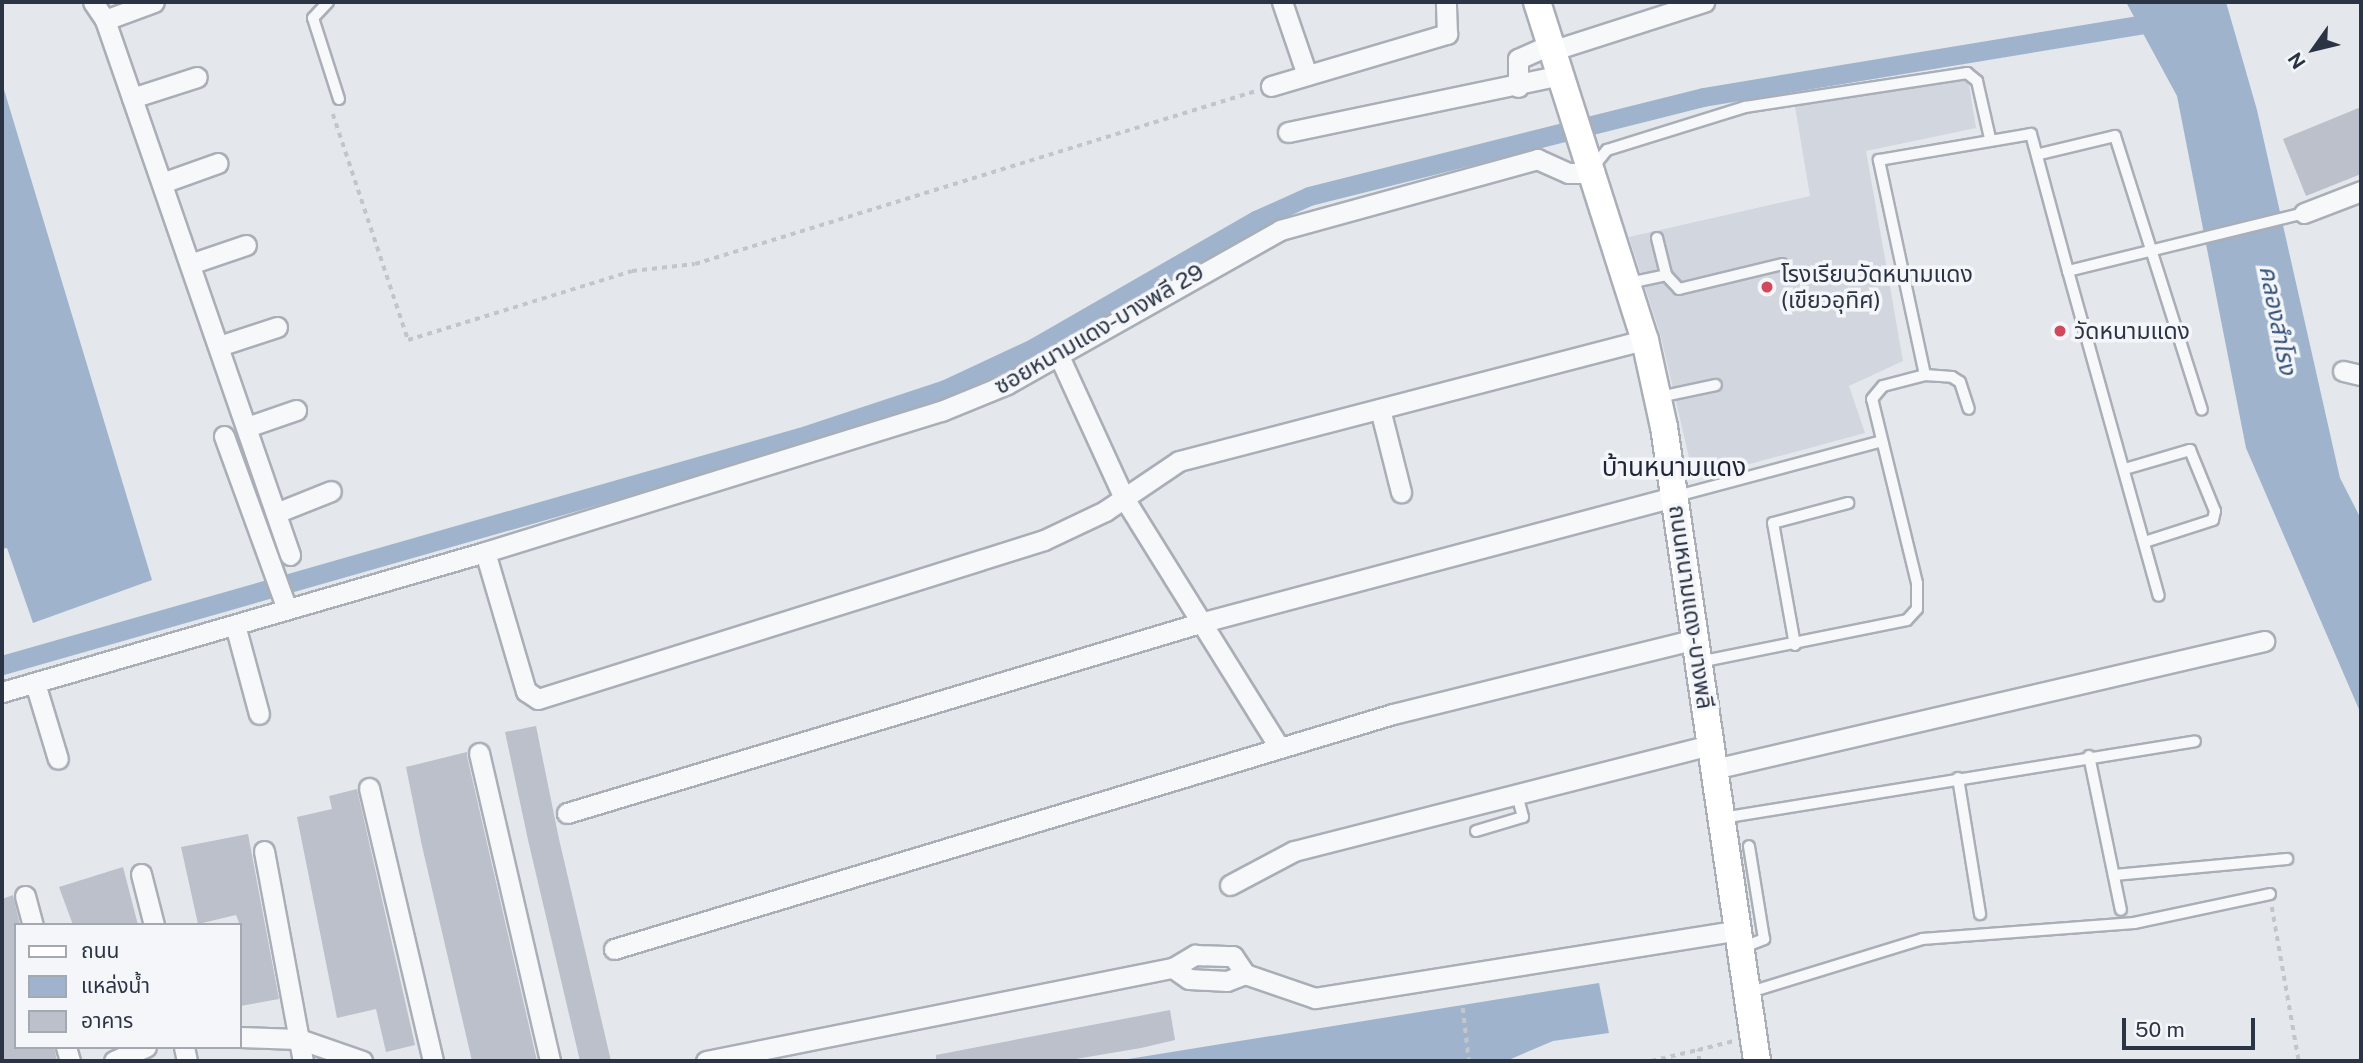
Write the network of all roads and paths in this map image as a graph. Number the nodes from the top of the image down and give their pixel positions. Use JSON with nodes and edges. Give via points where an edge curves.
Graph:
{"nodes":[{"id":1,"x":93,"y":2,"type":"edge"},
{"id":2,"x":154,"y":2,"type":"edge"},
{"id":3,"x":328,"y":2,"type":"edge"},
{"id":4,"x":1282,"y":2,"type":"edge"},
{"id":5,"x":1446,"y":2,"type":"edge"},
{"id":6,"x":1537,"y":2,"type":"edge"},
{"id":7,"x":1704,"y":2,"type":"edge"},
{"id":8,"x":105,"y":20,"type":"junction"},
{"id":9,"x":1550,"y":48,"type":"junction"},
{"id":10,"x":1307,"y":75,"type":"junction"},
{"id":11,"x":1560,"y":75,"type":"junction"},
{"id":12,"x":197,"y":77,"type":"dead end"},
{"id":13,"x":1271,"y":86,"type":"joint"},
{"id":14,"x":1518,"y":87,"type":"junction"},
{"id":15,"x":132,"y":99,"type":"junction"},
{"id":16,"x":339,"y":99,"type":"dead end"},
{"id":17,"x":333,"y":114,"type":"dead end"},
{"id":18,"x":1289,"y":132,"type":"dead end"},
{"id":19,"x":1990,"y":138,"type":"junction"},
{"id":20,"x":2039,"y":154,"type":"junction"},
{"id":21,"x":218,"y":163,"type":"dead end"},
{"id":22,"x":1586,"y":166,"type":"junction"},
{"id":23,"x":162,"y":183,"type":"junction"},
{"id":24,"x":2361,"y":191,"type":"edge"},
{"id":25,"x":2304,"y":213,"type":"joint"},
{"id":26,"x":1657,"y":238,"type":"dead end"},
{"id":27,"x":246,"y":245,"type":"dead end"},
{"id":28,"x":2148,"y":254,"type":"junction"},
{"id":29,"x":190,"y":264,"type":"junction"},
{"id":30,"x":1782,"y":264,"type":"dead end"},
{"id":31,"x":2068,"y":271,"type":"junction"},
{"id":32,"x":1666,"y":275,"type":"junction"},
{"id":33,"x":1627,"y":283,"type":"junction"},
{"id":34,"x":276,"y":327,"type":"dead end"},
{"id":35,"x":1645,"y":340,"type":"junction"},
{"id":36,"x":219,"y":346,"type":"junction"},
{"id":37,"x":1059,"y":356,"type":"junction"},
{"id":38,"x":1925,"y":375,"type":"junction"},
{"id":39,"x":1716,"y":385,"type":"dead end"},
{"id":40,"x":1658,"y":397,"type":"junction"},
{"id":41,"x":1380,"y":409,"type":"junction"},
{"id":42,"x":296,"y":410,"type":"dead end"},
{"id":43,"x":1969,"y":410,"type":"dead end"},
{"id":44,"x":2202,"y":410,"type":"dead end"},
{"id":45,"x":247,"y":427,"type":"junction"},
{"id":46,"x":224,"y":436,"type":"dead end"},
{"id":47,"x":1879,"y":442,"type":"junction"},
{"id":48,"x":2125,"y":469,"type":"junction"},
{"id":49,"x":331,"y":491,"type":"dead end"},
{"id":50,"x":1401,"y":492,"type":"dead end"},
{"id":51,"x":1675,"y":497,"type":"junction"},
{"id":52,"x":1124,"y":498,"type":"junction"},
{"id":53,"x":1848,"y":503,"type":"dead end"},
{"id":54,"x":276,"y":513,"type":"junction"},
{"id":55,"x":2145,"y":542,"type":"junction"},
{"id":56,"x":485,"y":552,"type":"junction"},
{"id":57,"x":290,"y":555,"type":"dead end"},
{"id":58,"x":2159,"y":596,"type":"dead end"},
{"id":59,"x":287,"y":609,"type":"junction"},
{"id":60,"x":1200,"y":623,"type":"junction"},
{"id":61,"x":235,"y":625,"type":"junction"},
{"id":62,"x":2264,"y":641,"type":"dead end"},
{"id":63,"x":1795,"y":645,"type":"junction"},
{"id":64,"x":1697,"y":651,"type":"junction"},
{"id":65,"x":35,"y":683,"type":"junction"},
{"id":66,"x":2,"y":692,"type":"edge"},
{"id":67,"x":259,"y":714,"type":"dead end"},
{"id":68,"x":2195,"y":741,"type":"dead end"},
{"id":69,"x":1279,"y":747,"type":"junction"},
{"id":70,"x":479,"y":753,"type":"dead end"},
{"id":71,"x":2089,"y":756,"type":"junction"},
{"id":72,"x":1712,"y":757,"type":"junction"},
{"id":73,"x":58,"y":759,"type":"dead end"},
{"id":74,"x":1958,"y":778,"type":"junction"},
{"id":75,"x":369,"y":788,"type":"dead end"},
{"id":76,"x":1517,"y":794,"type":"junction"},
{"id":77,"x":567,"y":813,"type":"dead end"},
{"id":78,"x":1721,"y":818,"type":"junction"},
{"id":79,"x":1476,"y":831,"type":"dead end"},
{"id":80,"x":1749,"y":846,"type":"dead end"},
{"id":81,"x":264,"y":851,"type":"dead end"},
{"id":82,"x":2287,"y":859,"type":"dead end"},
{"id":83,"x":141,"y":874,"type":"dead end"},
{"id":84,"x":2114,"y":875,"type":"junction"},
{"id":85,"x":1230,"y":885,"type":"dead end"},
{"id":86,"x":2270,"y":894,"type":"joint"},
{"id":87,"x":25,"y":896,"type":"dead end"},
{"id":88,"x":2122,"y":910,"type":"dead end"},
{"id":89,"x":1980,"y":914,"type":"dead end"},
{"id":90,"x":32,"y":923,"type":"edge"},
{"id":91,"x":153,"y":923,"type":"edge"},
{"id":92,"x":1739,"y":939,"type":"junction"},
{"id":93,"x":614,"y":949,"type":"dead end"},
{"id":94,"x":1747,"y":993,"type":"junction"},
{"id":95,"x":1463,"y":1008,"type":"dead end"},
{"id":96,"x":242,"y":1037,"type":"edge"},
{"id":97,"x":299,"y":1039,"type":"junction"},
{"id":98,"x":141,"y":1049,"type":"edge"},
{"id":99,"x":1755,"y":1049,"type":"edge"},
{"id":100,"x":1698,"y":1050,"type":"junction"},
{"id":101,"x":114,"y":1061,"type":"edge"},
{"id":102,"x":303,"y":1061,"type":"edge"},
{"id":103,"x":362,"y":1061,"type":"edge"},
{"id":104,"x":433,"y":1061,"type":"edge"},
{"id":105,"x":550,"y":1061,"type":"edge"},
{"id":106,"x":706,"y":1061,"type":"edge"},
{"id":107,"x":1469,"y":1061,"type":"edge"},
{"id":108,"x":1651,"y":1061,"type":"edge"},
{"id":109,"x":1699,"y":1061,"type":"edge"},
{"id":110,"x":2299,"y":1061,"type":"edge"}],
"edges":[{"from":1,"to":8,"type":"street"},
{"from":2,"to":8,"type":"street"},
{"from":3,"to":16,"type":"lane","via":[[313,18]]},
{"from":4,"to":10,"type":"street"},
{"from":5,"to":10,"type":"street","via":[[1447,34]]},
{"from":6,"to":9,"type":"main road","name":"ถนนหนามแดง-บางพลี"},
{"from":7,"to":9,"type":"street"},
{"from":8,"to":15,"type":"street"},
{"from":9,"to":11,"type":"main road","name":"ถนนหนามแดง-บางพลี"},
{"from":9,"to":14,"type":"street","via":[[1518,59]]},
{"from":10,"to":13,"type":"street"},
{"from":11,"to":14,"type":"street"},
{"from":11,"to":22,"type":"main road","name":"ถนนหนามแดง-บางพลี"},
{"from":12,"to":15,"type":"street"},
{"from":13,"to":17,"type":"path","via":[[695,264],[632,271],[408,340]]},
{"from":14,"to":18,"type":"street","via":[[1437,105],[1367,111]]},
{"from":15,"to":23,"type":"street"},
{"from":19,"to":20,"type":"lane","via":[[2031,134]]},
{"from":19,"to":22,"type":"lane","via":[[1976,81],[1968,73],[1745,107],[1607,150]]},
{"from":19,"to":38,"type":"lane","via":[[1879,160]]},
{"from":20,"to":28,"type":"lane","via":[[2115,136]]},
{"from":20,"to":31,"type":"lane"},
{"from":21,"to":23,"type":"street"},
{"from":22,"to":33,"type":"main road","name":"ถนนหนามแดง-บางพลี"},
{"from":22,"to":37,"type":"street","name":"ซอยหนามแดง-บางพลี 29","via":[[1536,159],[1280,230]]},
{"from":23,"to":29,"type":"street"},
{"from":24,"to":25,"type":"street"},
{"from":25,"to":28,"type":"lane"},
{"from":26,"to":32,"type":"lane"},
{"from":27,"to":29,"type":"street"},
{"from":28,"to":31,"type":"lane"},
{"from":28,"to":44,"type":"lane"},
{"from":29,"to":36,"type":"street"},
{"from":30,"to":32,"type":"lane","via":[[1679,289]]},
{"from":31,"to":48,"type":"lane"},
{"from":32,"to":33,"type":"lane"},
{"from":33,"to":35,"type":"main road","name":"ถนนหนามแดง-บางพลี"},
{"from":34,"to":36,"type":"street"},
{"from":35,"to":40,"type":"main road","name":"ถนนหนามแดง-บางพลี"},
{"from":35,"to":41,"type":"street"},
{"from":36,"to":45,"type":"street"},
{"from":37,"to":52,"type":"street"},
{"from":37,"to":56,"type":"street","name":"ซอยหนามแดง-บางพลี 29","via":[[941,411]]},
{"from":38,"to":43,"type":"lane","via":[[1960,382]]},
{"from":38,"to":47,"type":"lane","via":[[1883,386],[1872,399]]},
{"from":39,"to":40,"type":"lane"},
{"from":40,"to":51,"type":"main road","name":"ถนนหนามแดง-บางพลี"},
{"from":41,"to":50,"type":"street"},
{"from":41,"to":52,"type":"street","via":[[1179,461]]},
{"from":42,"to":45,"type":"street"},
{"from":45,"to":54,"type":"street"},
{"from":46,"to":59,"type":"street"},
{"from":47,"to":51,"type":"lane"},
{"from":47,"to":63,"type":"lane","via":[[1917,583],[1917,609],[1895,627]]},
{"from":48,"to":55,"type":"lane"},
{"from":48,"to":55,"type":"lane","via":[[2190,450],[2215,511],[2213,520]]},
{"from":49,"to":54,"type":"street"},
{"from":51,"to":60,"type":"street"},
{"from":51,"to":64,"type":"main road","name":"ถนนหนามแดง-บางพลี"},
{"from":52,"to":56,"type":"street","via":[[1044,540],[538,699],[526,691]]},
{"from":52,"to":60,"type":"street"},
{"from":53,"to":63,"type":"lane","via":[[1773,523]]},
{"from":54,"to":57,"type":"street"},
{"from":55,"to":58,"type":"lane"},
{"from":56,"to":59,"type":"street","name":"ซอยหนามแดง-บางพลี 29"},
{"from":59,"to":61,"type":"street","name":"ซอยหนามแดง-บางพลี 29"},
{"from":60,"to":69,"type":"street"},
{"from":60,"to":77,"type":"street"},
{"from":61,"to":65,"type":"street","name":"ซอยหนามแดง-บางพลี 29"},
{"from":61,"to":67,"type":"street"},
{"from":62,"to":72,"type":"street"},
{"from":63,"to":64,"type":"lane"},
{"from":64,"to":69,"type":"street"},
{"from":64,"to":72,"type":"main road","name":"ถนนหนามแดง-บางพลี"},
{"from":65,"to":66,"type":"street","name":"ซอยหนามแดง-บางพลี 29"},
{"from":65,"to":73,"type":"street"},
{"from":68,"to":71,"type":"lane"},
{"from":69,"to":93,"type":"street"},
{"from":70,"to":105,"type":"street"},
{"from":71,"to":74,"type":"lane"},
{"from":71,"to":84,"type":"lane"},
{"from":72,"to":76,"type":"street"},
{"from":72,"to":78,"type":"main road","name":"ถนนหนามแดง-บางพลี"},
{"from":74,"to":78,"type":"lane"},
{"from":74,"to":89,"type":"lane"},
{"from":75,"to":104,"type":"street"},
{"from":76,"to":79,"type":"lane","via":[[1523,817]]},
{"from":76,"to":85,"type":"street","via":[[1294,850]]},
{"from":78,"to":92,"type":"main road","name":"ถนนหนามแดง-บางพลี"},
{"from":80,"to":92,"type":"lane","via":[[1763,939]]},
{"from":81,"to":97,"type":"street"},
{"from":82,"to":84,"type":"lane"},
{"from":83,"to":91,"type":"street"},
{"from":84,"to":88,"type":"lane"},
{"from":86,"to":94,"type":"lane","via":[[2134,923],[1922,939]]},
{"from":86,"to":110,"type":"path"},
{"from":87,"to":90,"type":"street"},
{"from":92,"to":94,"type":"main road","name":"ถนนหนามแดง-บางพลี"},
{"from":92,"to":106,"type":"street","via":[[1315,998],[1245,974],[1227,981],[1189,979],[1173,968]]},
{"from":94,"to":99,"type":"main road","name":"ถนนหนามแดง-บางพลี"},
{"from":95,"to":107,"type":"path"},
{"from":96,"to":97,"type":"street"},
{"from":97,"to":102,"type":"street"},
{"from":97,"to":103,"type":"street"},
{"from":98,"to":101,"type":"street"},
{"from":99,"to":100,"type":"path"},
{"from":100,"to":108,"type":"path"},
{"from":100,"to":109,"type":"path"}]}
